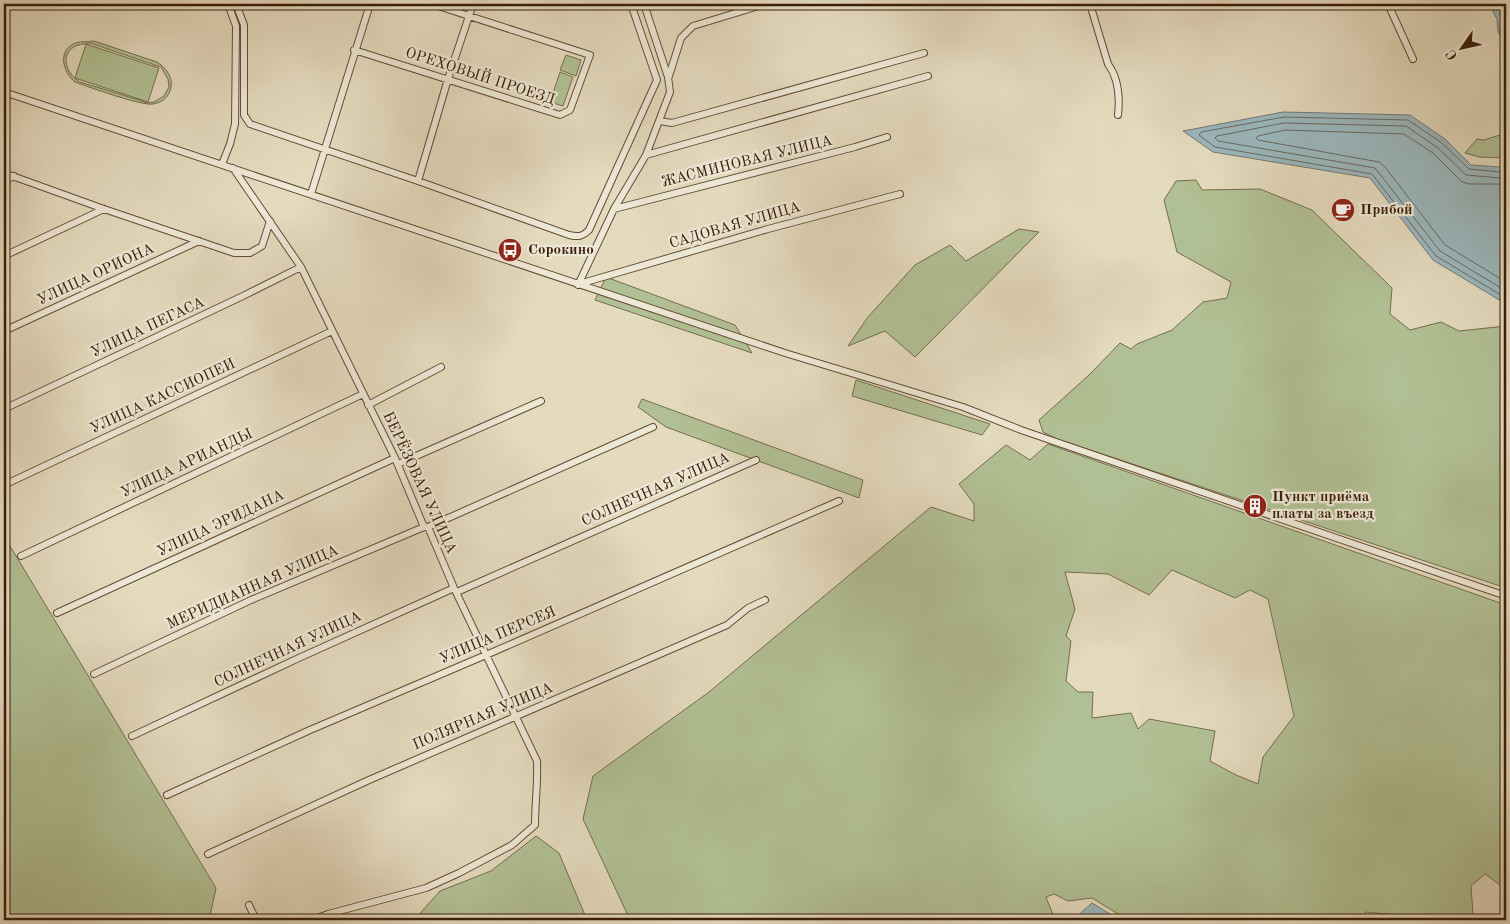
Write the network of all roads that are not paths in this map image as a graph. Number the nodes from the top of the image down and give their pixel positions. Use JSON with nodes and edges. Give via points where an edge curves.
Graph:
{"nodes":[{"id":1,"x":228,"y":4,"type":"edge"},
{"id":2,"x":236,"y":4,"type":"edge"},
{"id":3,"x":370,"y":4,"type":"edge"},
{"id":4,"x":432,"y":4,"type":"edge"},
{"id":5,"x":473,"y":4,"type":"edge"},
{"id":6,"x":632,"y":4,"type":"edge"},
{"id":7,"x":644,"y":4,"type":"edge"},
{"id":8,"x":765,"y":4,"type":"edge"},
{"id":9,"x":1090,"y":4,"type":"edge"},
{"id":10,"x":1388,"y":4,"type":"edge"},
{"id":11,"x":469,"y":16,"type":"junction"},
{"id":12,"x":354,"y":50,"type":"junction"},
{"id":13,"x":924,"y":53,"type":"dead end"},
{"id":14,"x":1413,"y":58,"type":"dead end"},
{"id":15,"x":928,"y":76,"type":"dead end"},
{"id":16,"x":668,"y":77,"type":"junction"},
{"id":17,"x":448,"y":80,"type":"junction"},
{"id":18,"x":4,"y":92,"type":"edge"},
{"id":19,"x":1118,"y":115,"type":"dead end"},
{"id":20,"x":660,"y":121,"type":"junction"},
{"id":21,"x":887,"y":137,"type":"dead end"},
{"id":22,"x":324,"y":150,"type":"junction"},
{"id":23,"x":646,"y":154,"type":"junction"},
{"id":24,"x":222,"y":164,"type":"junction"},
{"id":25,"x":233,"y":168,"type":"junction"},
{"id":26,"x":4,"y":173,"type":"edge"},
{"id":27,"x":14,"y":176,"type":"junction"},
{"id":28,"x":4,"y":181,"type":"edge"},
{"id":29,"x":418,"y":181,"type":"junction"},
{"id":30,"x":311,"y":194,"type":"junction"},
{"id":31,"x":900,"y":194,"type":"dead end"},
{"id":32,"x":104,"y":209,"type":"junction"},
{"id":33,"x":614,"y":209,"type":"junction"},
{"id":34,"x":270,"y":220,"type":"junction"},
{"id":35,"x":199,"y":241,"type":"junction"},
{"id":36,"x":4,"y":256,"type":"edge"},
{"id":37,"x":301,"y":267,"type":"junction"},
{"id":38,"x":578,"y":285,"type":"junction"},
{"id":39,"x":4,"y":331,"type":"edge"},
{"id":40,"x":332,"y":331,"type":"junction"},
{"id":41,"x":441,"y":366,"type":"dead end"},
{"id":42,"x":363,"y":394,"type":"junction"},
{"id":43,"x":542,"y":401,"type":"dead end"},
{"id":44,"x":368,"y":405,"type":"junction"},
{"id":45,"x":4,"y":409,"type":"edge"},
{"id":46,"x":653,"y":426,"type":"dead end"},
{"id":47,"x":756,"y":460,"type":"dead end"},
{"id":48,"x":397,"y":461,"type":"junction"},
{"id":49,"x":4,"y":485,"type":"edge"},
{"id":50,"x":839,"y":501,"type":"dead end"},
{"id":51,"x":426,"y":527,"type":"junction"},
{"id":52,"x":21,"y":556,"type":"dead end"},
{"id":53,"x":456,"y":590,"type":"junction"},
{"id":54,"x":1506,"y":596,"type":"edge"},
{"id":55,"x":765,"y":600,"type":"dead end"},
{"id":56,"x":57,"y":614,"type":"dead end"},
{"id":57,"x":486,"y":655,"type":"junction"},
{"id":58,"x":94,"y":674,"type":"dead end"},
{"id":59,"x":515,"y":716,"type":"junction"},
{"id":60,"x":132,"y":736,"type":"dead end"},
{"id":61,"x":167,"y":795,"type":"dead end"},
{"id":62,"x":208,"y":854,"type":"dead end"},
{"id":63,"x":249,"y":905,"type":"dead end"},
{"id":64,"x":256,"y":920,"type":"edge"},
{"id":65,"x":312,"y":920,"type":"edge"}],
"edges":[{"from":1,"to":24,"type":"street","via":[[236,26],[235,124]]},
{"from":2,"to":22,"type":"street","via":[[244,25],[244,115],[250,124]]},
{"from":3,"to":12,"type":"street"},
{"from":4,"to":11,"type":"street"},
{"from":5,"to":11,"type":"street"},
{"from":6,"to":29,"type":"street","via":[[657,80],[584,235],[569,235]]},
{"from":7,"to":16,"type":"street"},
{"from":8,"to":16,"type":"street","via":[[693,26],[681,38]]},
{"from":9,"to":19,"type":"street","via":[[1119,94]]},
{"from":10,"to":14,"type":"street"},
{"from":11,"to":17,"type":"street"},
{"from":11,"to":17,"type":"street","name":"ОРЕХОВЫЙ ПРОЕЗД","via":[[590,55],[570,110],[560,115]]},
{"from":12,"to":17,"type":"street","name":"ОРЕХОВЫЙ ПРОЕЗД"},
{"from":12,"to":22,"type":"street"},
{"from":13,"to":20,"type":"street","via":[[672,123]]},
{"from":15,"to":23,"type":"street"},
{"from":16,"to":20,"type":"street","via":[[670,92]]},
{"from":17,"to":29,"type":"street"},
{"from":18,"to":24,"type":"street"},
{"from":20,"to":23,"type":"street"},
{"from":21,"to":33,"type":"street","name":"ЖАСМИНОВАЯ УЛИЦА"},
{"from":22,"to":29,"type":"street"},
{"from":22,"to":30,"type":"street"},
{"from":23,"to":33,"type":"street"},
{"from":24,"to":25,"type":"street"},
{"from":25,"to":30,"type":"street"},
{"from":25,"to":34,"type":"street","name":"БЕРЁЗОВАЯ УЛИЦА"},
{"from":26,"to":27,"type":"street"},
{"from":27,"to":28,"type":"street"},
{"from":27,"to":32,"type":"street"},
{"from":30,"to":38,"type":"street"},
{"from":31,"to":38,"type":"street","name":"САДОВАЯ УЛИЦА"},
{"from":32,"to":35,"type":"street"},
{"from":32,"to":36,"type":"street"},
{"from":33,"to":38,"type":"street"},
{"from":34,"to":35,"type":"street","via":[[262,246],[250,253],[234,253]]},
{"from":34,"to":37,"type":"street","name":"БЕРЁЗОВАЯ УЛИЦА"},
{"from":35,"to":39,"type":"street","name":"УЛИЦА ОРИОНА"},
{"from":37,"to":40,"type":"street","name":"БЕРЁЗОВАЯ УЛИЦА"},
{"from":37,"to":45,"type":"street","name":"УЛИЦА ПЕГАСА"},
{"from":38,"to":54,"type":"street","via":[[963,407],[1021,430]]},
{"from":40,"to":42,"type":"street","name":"БЕРЁЗОВАЯ УЛИЦА"},
{"from":40,"to":49,"type":"street","name":"УЛИЦА КАССИОПЕИ"},
{"from":41,"to":44,"type":"street"},
{"from":42,"to":44,"type":"street","name":"БЕРЁЗОВАЯ УЛИЦА"},
{"from":42,"to":52,"type":"street","name":"УЛИЦА АРИАНДЫ"},
{"from":43,"to":48,"type":"street","name":"УЛИЦА ЭРИДАНА"},
{"from":44,"to":48,"type":"street","name":"БЕРЁЗОВАЯ УЛИЦА"},
{"from":46,"to":51,"type":"street","name":"МЕРИДИАННАЯ УЛИЦА"},
{"from":47,"to":53,"type":"street","name":"СОЛНЕЧНАЯ УЛИЦА"},
{"from":48,"to":51,"type":"street","name":"БЕРЁЗОВАЯ УЛИЦА"},
{"from":48,"to":56,"type":"street","name":"УЛИЦА ЭРИДАНА"},
{"from":50,"to":57,"type":"street","name":"УЛИЦА ПЕРСЕЯ"},
{"from":51,"to":53,"type":"street","name":"БЕРЁЗОВАЯ УЛИЦА"},
{"from":51,"to":58,"type":"street","name":"МЕРИДИАННАЯ УЛИЦА","via":[[251,600]]},
{"from":53,"to":57,"type":"street","name":"БЕРЁЗОВАЯ УЛИЦА"},
{"from":53,"to":60,"type":"street","name":"СОЛНЕЧНАЯ УЛИЦА"},
{"from":55,"to":59,"type":"street","name":"ПОЛЯРНАЯ УЛИЦА","via":[[748,608],[727,625]]},
{"from":57,"to":59,"type":"street","name":"БЕРЁЗОВАЯ УЛИЦА"},
{"from":57,"to":61,"type":"street","name":"УЛИЦА ПЕРСЕЯ"},
{"from":59,"to":62,"type":"street","name":"ПОЛЯРНАЯ УЛИЦА"},
{"from":59,"to":65,"type":"street","name":"БЕРЁЗОВАЯ УЛИЦА","via":[[537,761],[535,825],[512,845],[426,888]]},
{"from":63,"to":64,"type":"street"}]}
